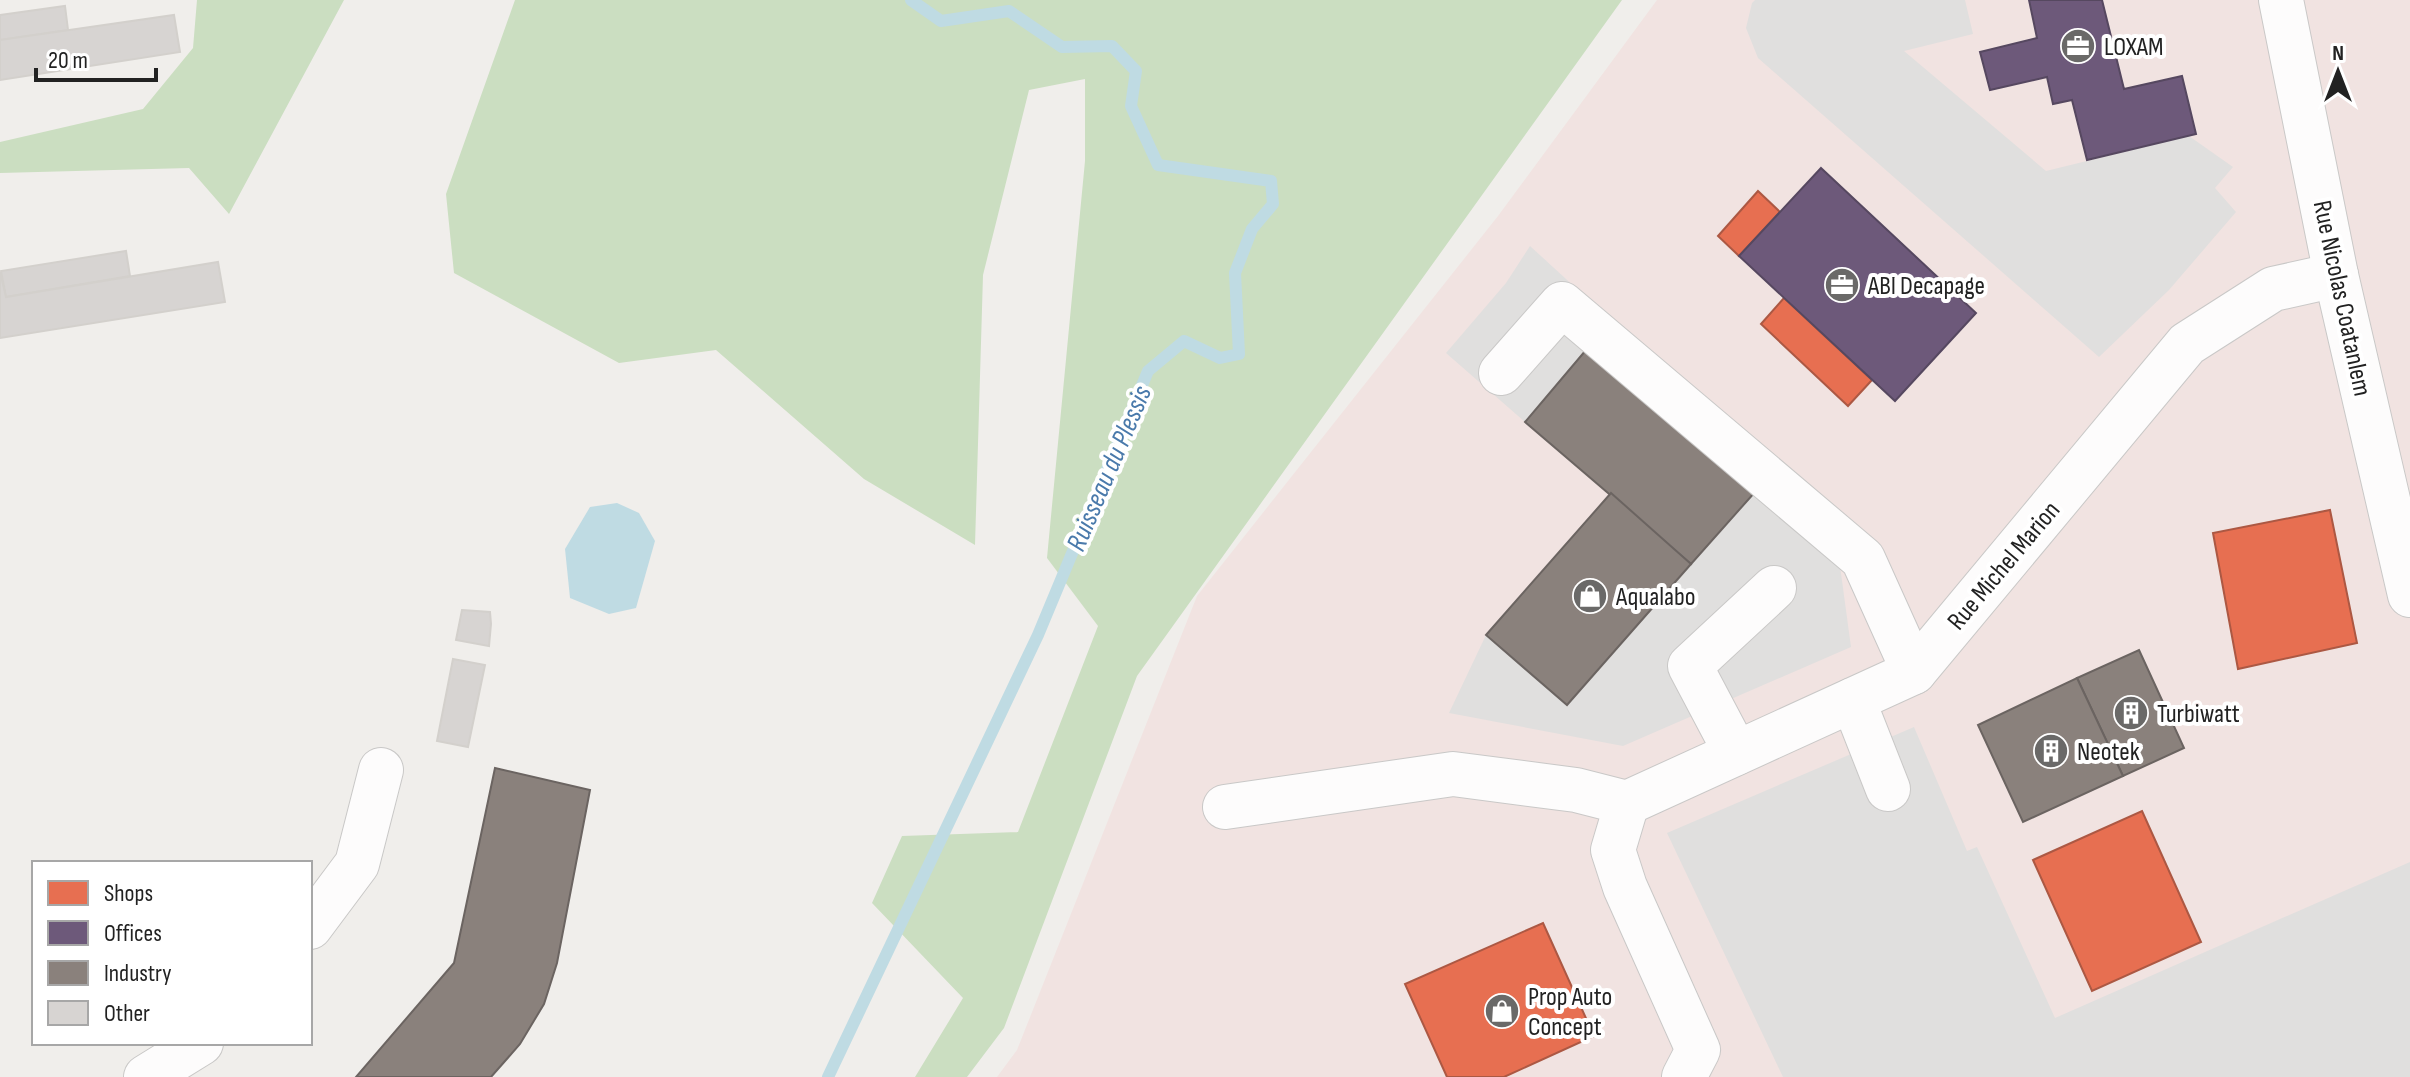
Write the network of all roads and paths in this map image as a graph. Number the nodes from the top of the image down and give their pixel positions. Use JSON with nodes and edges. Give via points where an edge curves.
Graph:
{"nodes":[{"id":1,"x":2281,"y":0,"type":"edge"},
{"id":2,"x":2336,"y":275,"type":"junction"},
{"id":3,"x":1501,"y":373,"type":"dead end"},
{"id":4,"x":1774,"y":588,"type":"dead end"},
{"id":5,"x":2410,"y":595,"type":"edge"},
{"id":6,"x":1914,"y":672,"type":"junction"},
{"id":7,"x":1853,"y":700,"type":"junction"},
{"id":8,"x":1736,"y":753,"type":"junction"},
{"id":9,"x":381,"y":770,"type":"dead end"},
{"id":10,"x":1888,"y":789,"type":"dead end"},
{"id":11,"x":1627,"y":803,"type":"junction"},
{"id":12,"x":1225,"y":807,"type":"dead end"},
{"id":13,"x":312,"y":924,"type":"edge"},
{"id":14,"x":198,"y":1045,"type":"edge"},
{"id":15,"x":146,"y":1077,"type":"edge"},
{"id":16,"x":1684,"y":1077,"type":"edge"}],
"edges":[{"from":1,"to":2,"type":"street","name":"Rue Nicolas Coatanlem"},
{"from":2,"to":5,"type":"street","name":"Rue Nicolas Coatanlem"},
{"from":2,"to":6,"type":"street","name":"Rue Michel Marion","via":[[2273,289],[2187,344]]},
{"from":3,"to":6,"type":"street","via":[[1562,304],[1863,559]]},
{"from":4,"to":8,"type":"street","via":[[1690,666]]},
{"from":6,"to":7,"type":"street","name":"Rue Michel Marion"},
{"from":7,"to":8,"type":"street","name":"Rue Michel Marion"},
{"from":7,"to":10,"type":"street"},
{"from":8,"to":11,"type":"street","name":"Rue Michel Marion"},
{"from":9,"to":13,"type":"street","via":[[357,864]]},
{"from":11,"to":12,"type":"street","via":[[1576,790],[1453,774]]},
{"from":11,"to":16,"type":"street","via":[[1613,850],[1698,1050]]},
{"from":14,"to":15,"type":"street"}]}
